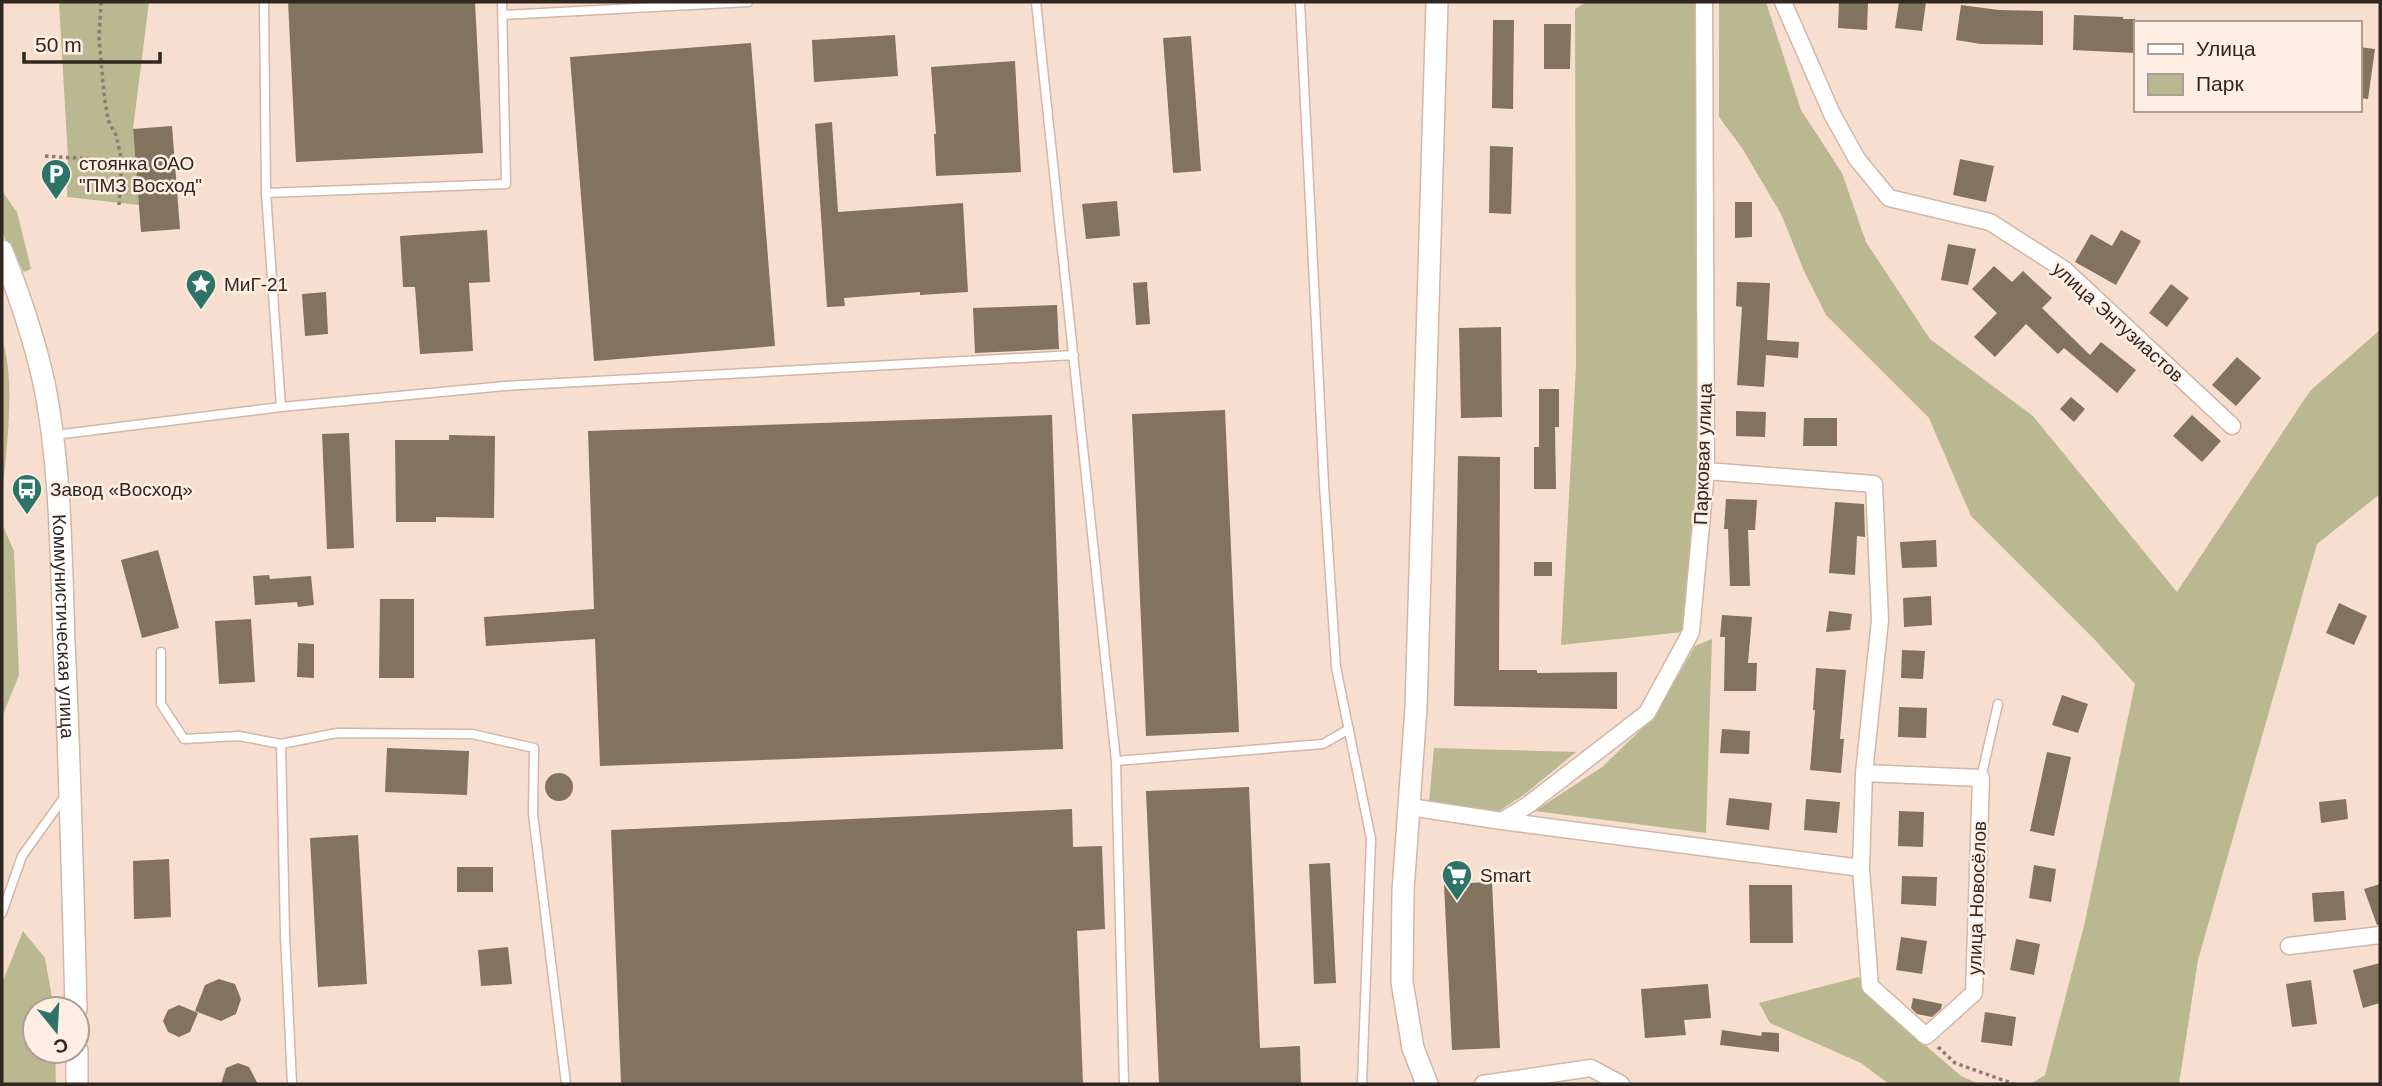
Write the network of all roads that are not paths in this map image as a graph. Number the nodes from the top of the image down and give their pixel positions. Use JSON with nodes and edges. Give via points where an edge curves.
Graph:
{"nodes":[{"id":1,"x":264,"y":2,"type":"edge"},
{"id":2,"x":502,"y":2,"type":"edge"},
{"id":3,"x":748,"y":2,"type":"edge"},
{"id":4,"x":1036,"y":2,"type":"edge"},
{"id":5,"x":1300,"y":2,"type":"edge"},
{"id":6,"x":1437,"y":2,"type":"edge"},
{"id":7,"x":1704,"y":2,"type":"edge"},
{"id":8,"x":1783,"y":2,"type":"edge"},
{"id":9,"x":503,"y":15,"type":"junction"},
{"id":10,"x":266,"y":193,"type":"junction"},
{"id":11,"x":2,"y":251,"type":"edge"},
{"id":12,"x":1074,"y":355,"type":"junction"},
{"id":13,"x":282,"y":407,"type":"junction"},
{"id":14,"x":2232,"y":426,"type":"dead end"},
{"id":15,"x":52,"y":436,"type":"junction"},
{"id":16,"x":1706,"y":471,"type":"junction"},
{"id":17,"x":161,"y":652,"type":"dead end"},
{"id":18,"x":1998,"y":704,"type":"dead end"},
{"id":19,"x":1349,"y":729,"type":"junction"},
{"id":20,"x":281,"y":744,"type":"junction"},
{"id":21,"x":1115,"y":761,"type":"junction"},
{"id":22,"x":1864,"y":773,"type":"junction"},
{"id":23,"x":1981,"y":778,"type":"junction"},
{"id":24,"x":71,"y":788,"type":"junction"},
{"id":25,"x":1410,"y":807,"type":"junction"},
{"id":26,"x":1502,"y":821,"type":"junction"},
{"id":27,"x":1861,"y":869,"type":"junction"},
{"id":28,"x":2,"y":913,"type":"edge"},
{"id":29,"x":2380,"y":935,"type":"edge"},
{"id":30,"x":2289,"y":946,"type":"dead end"},
{"id":31,"x":76,"y":995,"type":"edge"},
{"id":32,"x":77,"y":1065,"type":"edge"},
{"id":33,"x":77,"y":1084,"type":"edge"},
{"id":34,"x":292,"y":1084,"type":"edge"},
{"id":35,"x":566,"y":1084,"type":"edge"},
{"id":36,"x":1124,"y":1084,"type":"edge"},
{"id":37,"x":1362,"y":1084,"type":"edge"},
{"id":38,"x":1427,"y":1084,"type":"edge"},
{"id":39,"x":1483,"y":1084,"type":"edge"},
{"id":40,"x":1621,"y":1084,"type":"edge"}],
"edges":[{"from":1,"to":10,"type":"lane"},
{"from":2,"to":9,"type":"lane"},
{"from":3,"to":9,"type":"lane"},
{"from":4,"to":12,"type":"lane"},
{"from":5,"to":19,"type":"lane","via":[[1333,628]]},
{"from":6,"to":25,"type":"street"},
{"from":7,"to":16,"type":"street","name":"Парковая улица"},
{"from":8,"to":14,"type":"street","name":"улица Энтузиастов","via":[[1832,114],[1857,159],[1888,198],[1990,222],[2065,270]]},
{"from":9,"to":10,"type":"lane","via":[[506,184]]},
{"from":10,"to":13,"type":"lane"},
{"from":11,"to":15,"type":"street","name":"Коммунистическая улица","via":[[32,336]]},
{"from":12,"to":13,"type":"lane","via":[[505,386]]},
{"from":12,"to":21,"type":"lane"},
{"from":13,"to":15,"type":"lane"},
{"from":15,"to":24,"type":"street","name":"Коммунистическая улица"},
{"from":16,"to":22,"type":"street","via":[[1874,484],[1880,620]]},
{"from":16,"to":26,"type":"street","name":"Парковая улица","via":[[1691,632],[1647,713]]},
{"from":17,"to":20,"type":"lane","via":[[161,704],[184,739],[239,736]]},
{"from":18,"to":23,"type":"lane"},
{"from":19,"to":21,"type":"lane","via":[[1323,744]]},
{"from":19,"to":37,"type":"lane","via":[[1371,839]]},
{"from":20,"to":34,"type":"lane"},
{"from":20,"to":35,"type":"lane","via":[[337,733],[472,734],[534,748],[533,814]]},
{"from":21,"to":36,"type":"lane"},
{"from":22,"to":23,"type":"street"},
{"from":22,"to":27,"type":"street"},
{"from":23,"to":27,"type":"street","name":"улица Новосёлов","via":[[1974,993],[1926,1036],[1870,986]]},
{"from":24,"to":28,"type":"lane","via":[[22,856]]},
{"from":24,"to":31,"type":"street","name":"Коммунистическая улица"},
{"from":25,"to":26,"type":"street"},
{"from":25,"to":38,"type":"street","via":[[1402,982],[1413,1048]]},
{"from":26,"to":27,"type":"street"},
{"from":29,"to":30,"type":"street"},
{"from":32,"to":33,"type":"street"},
{"from":39,"to":40,"type":"street","via":[[1591,1068]]}]}
